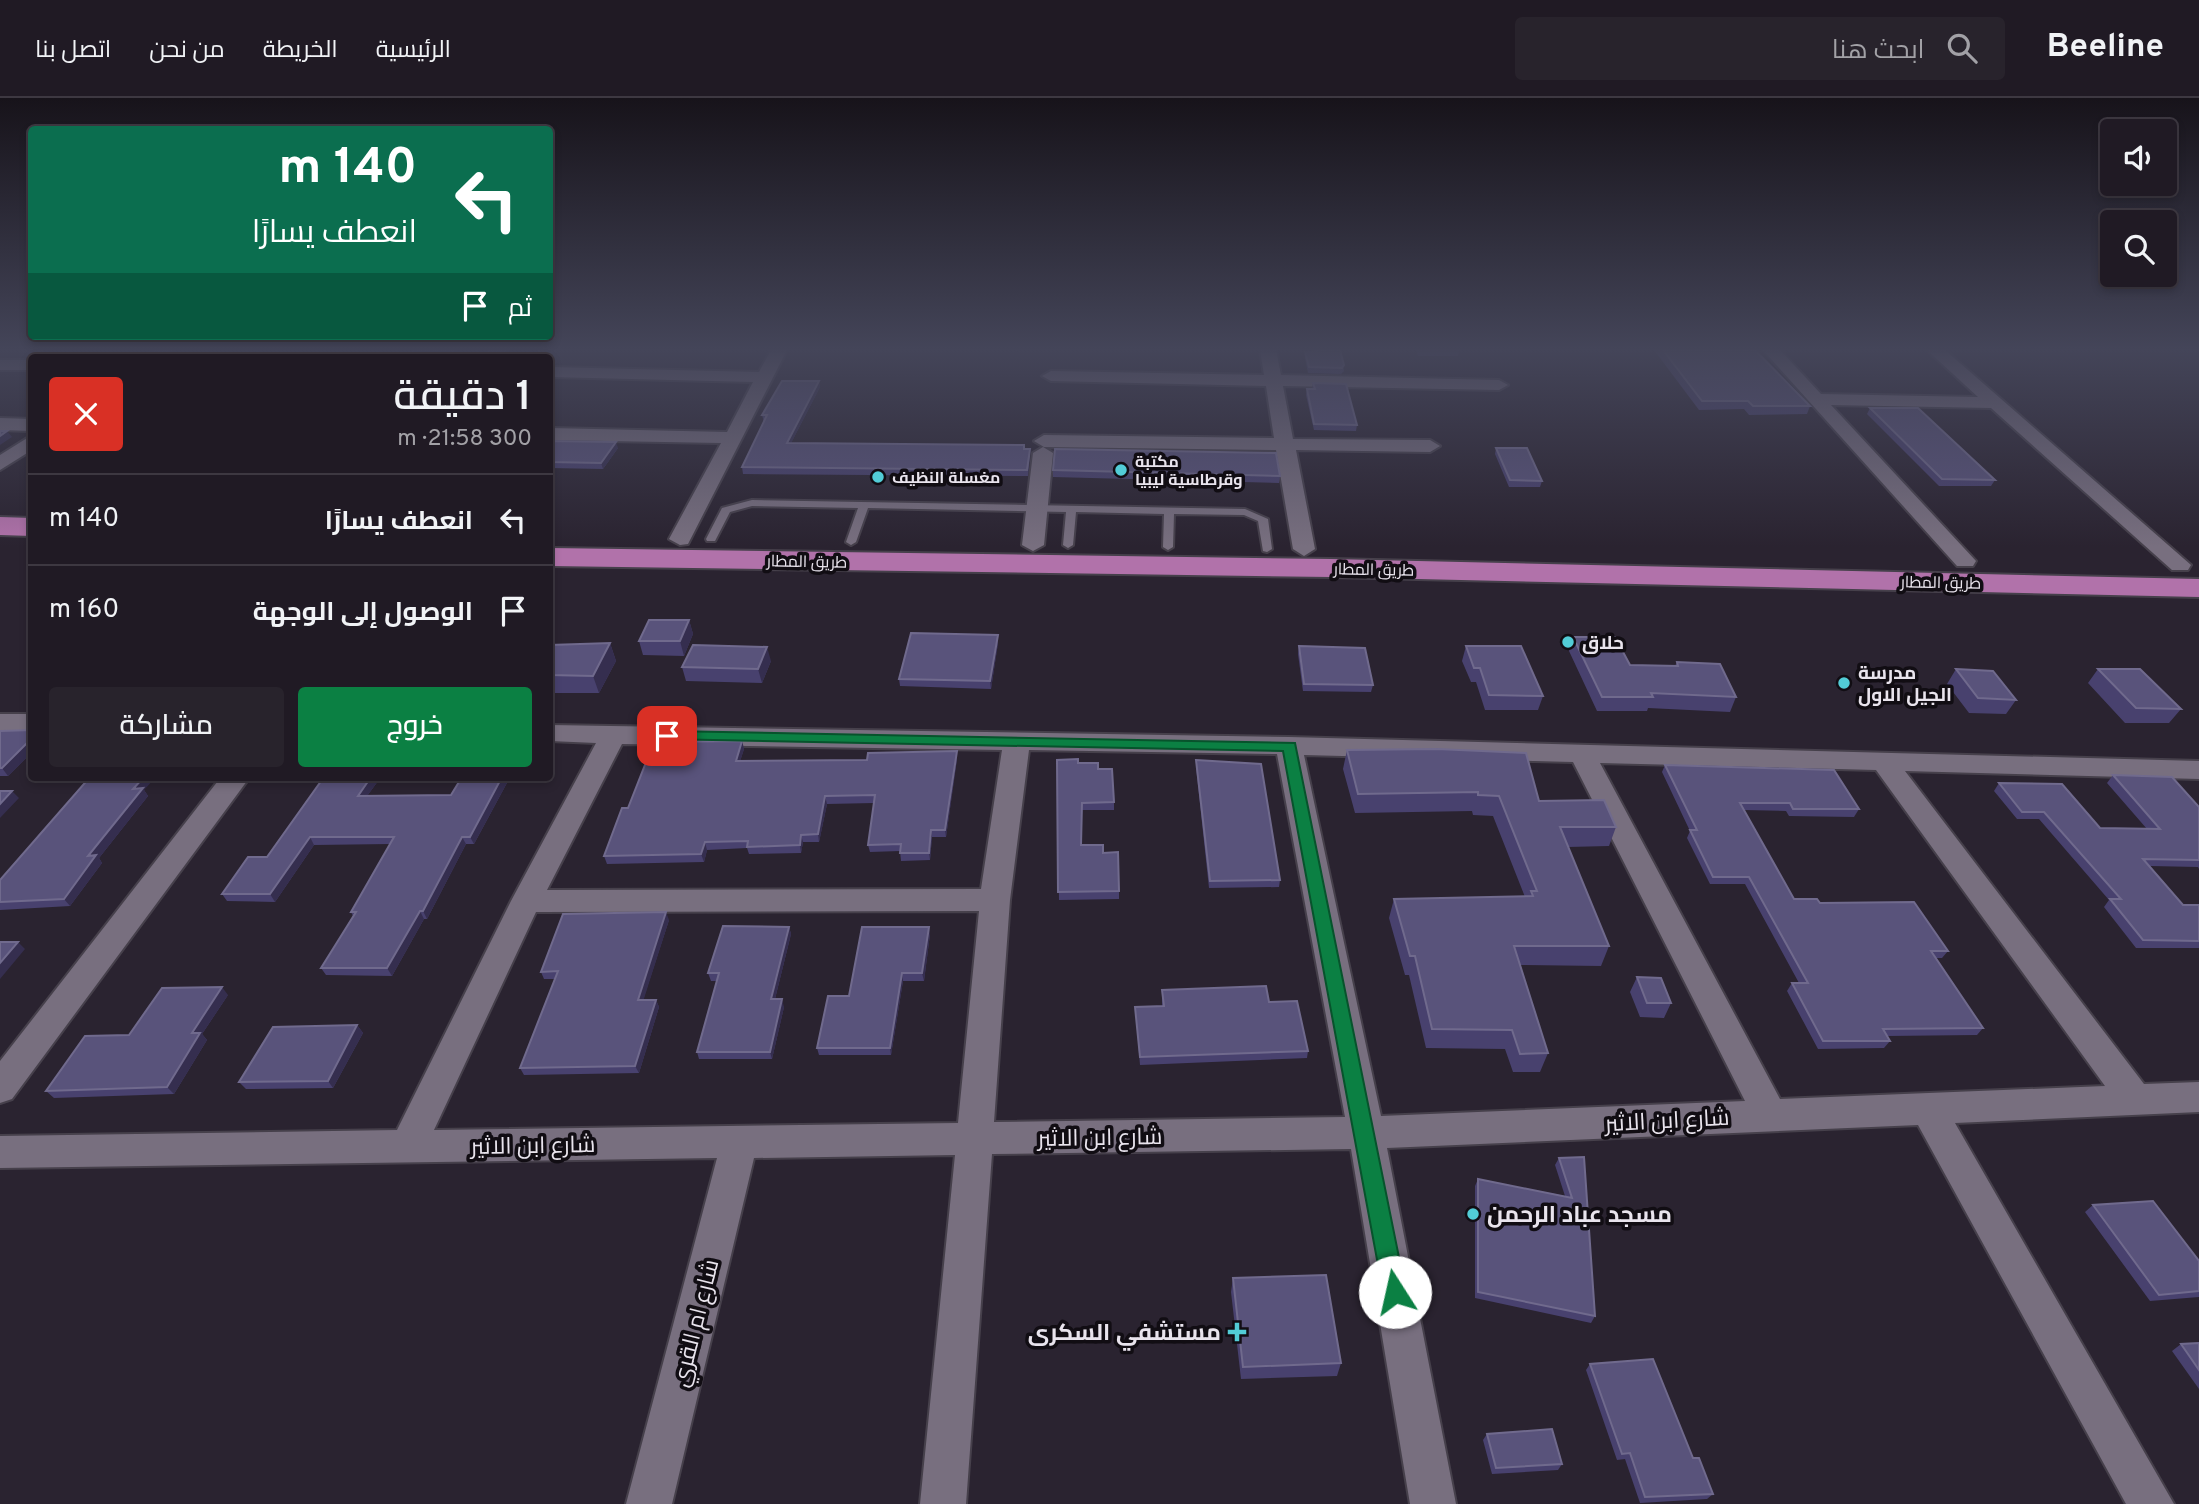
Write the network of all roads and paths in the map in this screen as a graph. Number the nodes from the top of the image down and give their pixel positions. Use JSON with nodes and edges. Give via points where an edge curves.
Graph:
{"nodes":[{"id":1,"x":744,"y":416,"type":"edge"},
{"id":2,"x":1280,"y":416,"type":"edge"},
{"id":3,"x":1831,"y":416,"type":"edge"},
{"id":4,"x":2011,"y":416,"type":"edge"},
{"id":5,"x":0,"y":424,"type":"edge"},
{"id":6,"x":28,"y":425,"type":"edge"},
{"id":7,"x":553,"y":434,"type":"edge"},
{"id":8,"x":733,"y":438,"type":"junction"},
{"id":9,"x":28,"y":444,"type":"edge"},
{"id":10,"x":1285,"y":444,"type":"junction"},
{"id":11,"x":1430,"y":446,"type":"dead end"},
{"id":12,"x":0,"y":464,"type":"edge"},
{"id":13,"x":864,"y":505,"type":"junction"},
{"id":14,"x":1037,"y":509,"type":"junction"},
{"id":15,"x":1071,"y":509,"type":"junction"},
{"id":16,"x":1169,"y":511,"type":"junction"},
{"id":17,"x":0,"y":526,"type":"edge"},
{"id":18,"x":28,"y":527,"type":"edge"},
{"id":19,"x":553,"y":536,"type":"edge"},
{"id":20,"x":680,"y":539,"type":"junction"},
{"id":21,"x":711,"y":539,"type":"junction"},
{"id":22,"x":851,"y":542,"type":"junction"},
{"id":23,"x":1033,"y":545,"type":"junction"},
{"id":24,"x":1068,"y":545,"type":"junction"},
{"id":25,"x":1168,"y":547,"type":"junction"},
{"id":26,"x":1267,"y":549,"type":"junction"},
{"id":27,"x":1304,"y":549,"type":"junction"},
{"id":28,"x":0,"y":550,"type":"edge"},
{"id":29,"x":28,"y":550,"type":"edge"},
{"id":30,"x":553,"y":557,"type":"edge"},
{"id":31,"x":1965,"y":561,"type":"junction"},
{"id":32,"x":2190,"y":565,"type":"edge"},
{"id":33,"x":2199,"y":588,"type":"edge"},
{"id":34,"x":0,"y":722,"type":"edge"},
{"id":35,"x":28,"y":722,"type":"edge"},
{"id":36,"x":553,"y":733,"type":"edge"},
{"id":37,"x":613,"y":735,"type":"junction"},
{"id":38,"x":1017,"y":741,"type":"junction"},
{"id":39,"x":1289,"y":746,"type":"junction"},
{"id":40,"x":1582,"y":754,"type":"junction"},
{"id":41,"x":1883,"y":761,"type":"junction"},
{"id":42,"x":2199,"y":770,"type":"edge"},
{"id":43,"x":233,"y":781,"type":"edge"},
{"id":44,"x":995,"y":900,"type":"junction"},
{"id":45,"x":526,"y":901,"type":"junction"},
{"id":46,"x":0,"y":1088,"type":"edge"},
{"id":47,"x":2199,"y":1097,"type":"edge"},
{"id":48,"x":2135,"y":1100,"type":"junction"},
{"id":49,"x":1927,"y":1108,"type":"junction"},
{"id":50,"x":1770,"y":1115,"type":"junction"},
{"id":51,"x":1366,"y":1133,"type":"junction"},
{"id":52,"x":973,"y":1139,"type":"junction"},
{"id":53,"x":740,"y":1142,"type":"junction"},
{"id":54,"x":407,"y":1147,"type":"junction"},
{"id":55,"x":0,"y":1152,"type":"edge"},
{"id":56,"x":649,"y":1504,"type":"edge"},
{"id":57,"x":943,"y":1504,"type":"edge"},
{"id":58,"x":1433,"y":1504,"type":"edge"},
{"id":59,"x":2151,"y":1504,"type":"edge"}],
"edges":[{"from":1,"to":8,"type":"street"},
{"from":2,"to":10,"type":"street"},
{"from":3,"to":31,"type":"street"},
{"from":4,"to":32,"type":"street"},
{"from":5,"to":6,"type":"street"},
{"from":7,"to":8,"type":"street"},
{"from":8,"to":20,"type":"street"},
{"from":9,"to":12,"type":"street"},
{"from":10,"to":11,"type":"street"},
{"from":10,"to":14,"type":"street","via":[[1043,447]]},
{"from":10,"to":27,"type":"street"},
{"from":13,"to":14,"type":"lane"},
{"from":13,"to":21,"type":"lane","via":[[738,505],[722,514]]},
{"from":13,"to":22,"type":"lane"},
{"from":14,"to":15,"type":"lane"},
{"from":14,"to":23,"type":"street"},
{"from":15,"to":16,"type":"lane"},
{"from":15,"to":24,"type":"lane"},
{"from":16,"to":25,"type":"lane"},
{"from":16,"to":26,"type":"lane","via":[[1258,516],[1265,523]]},
{"from":17,"to":18,"type":"highway"},
{"from":19,"to":20,"type":"highway","name":"طريق المطار"},
{"from":20,"to":21,"type":"highway","name":"طريق المطار"},
{"from":21,"to":22,"type":"highway","name":"طريق المطار"},
{"from":22,"to":23,"type":"highway","name":"طريق المطار"},
{"from":23,"to":24,"type":"highway","name":"طريق المطار"},
{"from":24,"to":25,"type":"highway","name":"طريق المطار"},
{"from":25,"to":26,"type":"highway","name":"طريق المطار"},
{"from":26,"to":27,"type":"highway","name":"طريق المطار"},
{"from":27,"to":31,"type":"highway","name":"طريق المطار"},
{"from":28,"to":29,"type":"highway"},
{"from":30,"to":33,"type":"highway","name":"طريق المطار","via":[[1331,568]]},
{"from":31,"to":32,"type":"highway","name":"طريق المطار"},
{"from":34,"to":35,"type":"street"},
{"from":36,"to":37,"type":"street"},
{"from":37,"to":38,"type":"street"},
{"from":37,"to":45,"type":"street"},
{"from":38,"to":39,"type":"street"},
{"from":38,"to":44,"type":"street"},
{"from":39,"to":40,"type":"street"},
{"from":39,"to":51,"type":"street"},
{"from":40,"to":41,"type":"street"},
{"from":40,"to":50,"type":"street"},
{"from":41,"to":42,"type":"street"},
{"from":41,"to":48,"type":"street"},
{"from":43,"to":46,"type":"street"},
{"from":44,"to":45,"type":"street"},
{"from":44,"to":52,"type":"street"},
{"from":45,"to":54,"type":"street"},
{"from":47,"to":48,"type":"street","name":"شارع ابن الاثير"},
{"from":48,"to":49,"type":"street","name":"شارع ابن الاثير"},
{"from":49,"to":50,"type":"street","name":"شارع ابن الاثير"},
{"from":49,"to":59,"type":"street"},
{"from":50,"to":51,"type":"street","name":"شارع ابن الاثير"},
{"from":51,"to":52,"type":"street","name":"شارع ابن الاثير"},
{"from":51,"to":58,"type":"street"},
{"from":52,"to":53,"type":"street","name":"شارع ابن الاثير"},
{"from":52,"to":57,"type":"street"},
{"from":53,"to":54,"type":"street","name":"شارع ابن الاثير"},
{"from":53,"to":56,"type":"street","name":"شارع ام القري"},
{"from":54,"to":55,"type":"street","name":"شارع ابن الاثير"}]}
